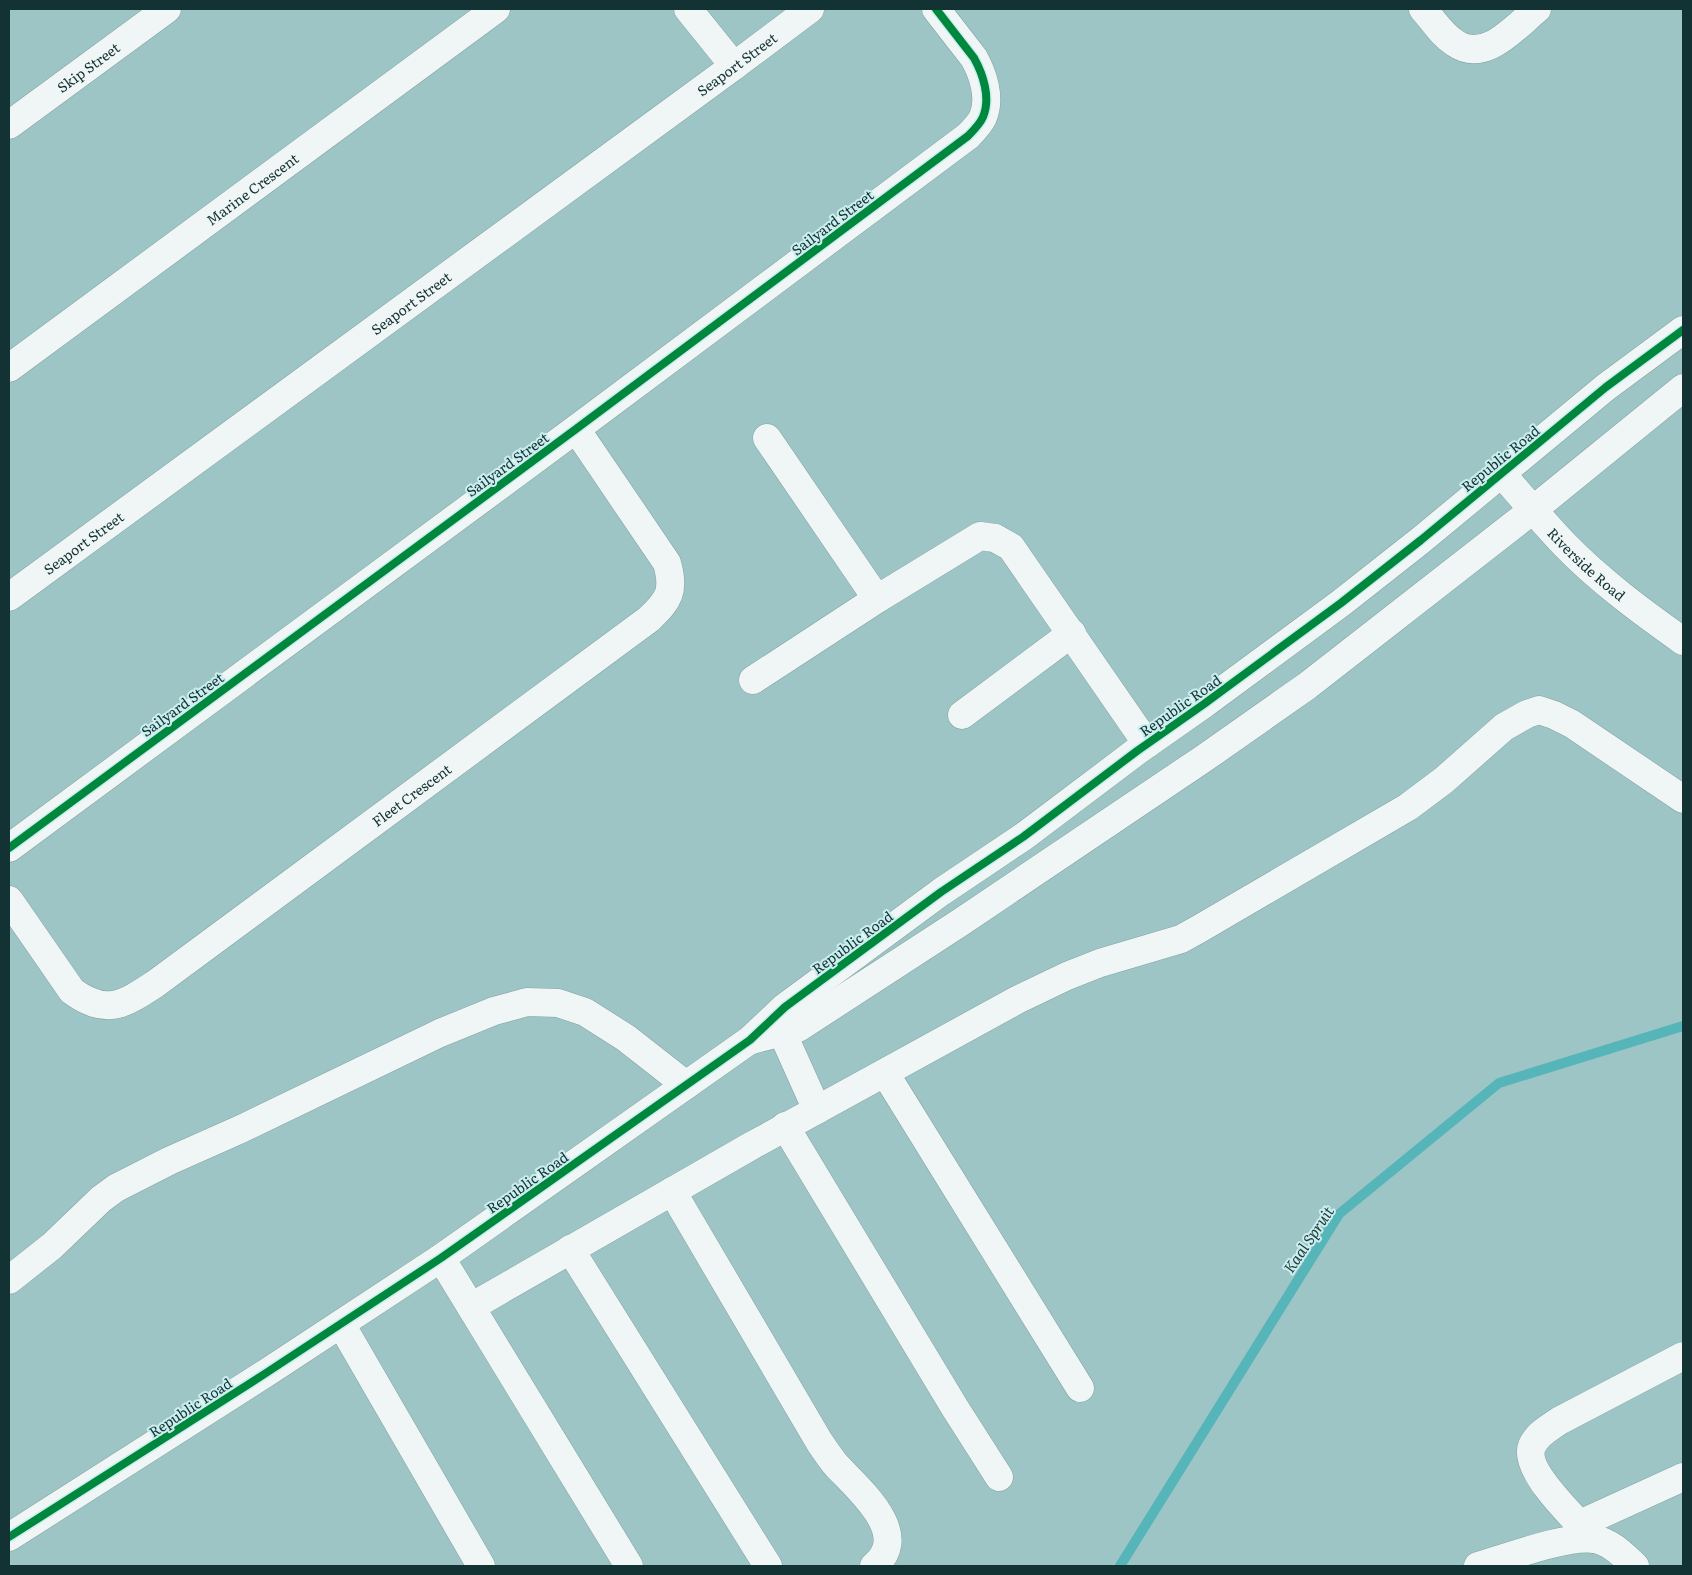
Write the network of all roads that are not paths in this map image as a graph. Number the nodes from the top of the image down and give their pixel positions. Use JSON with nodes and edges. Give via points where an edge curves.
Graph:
{"nodes":[{"id":1,"x":167,"y":9,"type":"edge"},
{"id":2,"x":496,"y":9,"type":"edge"},
{"id":3,"x":688,"y":9,"type":"edge"},
{"id":4,"x":810,"y":9,"type":"edge"},
{"id":5,"x":936,"y":9,"type":"edge"},
{"id":6,"x":1423,"y":9,"type":"edge"},
{"id":7,"x":1537,"y":9,"type":"edge"},
{"id":8,"x":734,"y":66,"type":"junction"},
{"id":9,"x":9,"y":125,"type":"edge"},
{"id":10,"x":1683,"y":330,"type":"edge"},
{"id":11,"x":9,"y":368,"type":"edge"},
{"id":12,"x":1683,"y":388,"type":"edge"},
{"id":13,"x":576,"y":429,"type":"junction"},
{"id":14,"x":766,"y":438,"type":"dead end"},
{"id":15,"x":1501,"y":473,"type":"junction"},
{"id":16,"x":1534,"y":509,"type":"junction"},
{"id":17,"x":9,"y":597,"type":"edge"},
{"id":18,"x":877,"y":599,"type":"junction"},
{"id":19,"x":1072,"y":633,"type":"junction"},
{"id":20,"x":1683,"y":641,"type":"edge"},
{"id":21,"x":753,"y":680,"type":"dead end"},
{"id":22,"x":962,"y":715,"type":"dead end"},
{"id":23,"x":1146,"y":744,"type":"junction"},
{"id":24,"x":1683,"y":799,"type":"edge"},
{"id":25,"x":9,"y":848,"type":"edge"},
{"id":26,"x":9,"y":900,"type":"edge"},
{"id":27,"x":782,"y":1032,"type":"junction"},
{"id":28,"x":750,"y":1040,"type":"junction"},
{"id":29,"x":885,"y":1073,"type":"junction"},
{"id":30,"x":686,"y":1085,"type":"junction"},
{"id":31,"x":817,"y":1110,"type":"junction"},
{"id":32,"x":785,"y":1126,"type":"junction"},
{"id":33,"x":672,"y":1191,"type":"junction"},
{"id":34,"x":570,"y":1249,"type":"junction"},
{"id":35,"x":441,"y":1258,"type":"junction"},
{"id":36,"x":9,"y":1280,"type":"edge"},
{"id":37,"x":471,"y":1306,"type":"junction"},
{"id":38,"x":341,"y":1324,"type":"junction"},
{"id":39,"x":1683,"y":1356,"type":"edge"},
{"id":40,"x":1080,"y":1388,"type":"dead end"},
{"id":41,"x":998,"y":1477,"type":"dead end"},
{"id":42,"x":1683,"y":1477,"type":"edge"},
{"id":43,"x":1587,"y":1532,"type":"junction"},
{"id":44,"x":9,"y":1537,"type":"edge"},
{"id":45,"x":481,"y":1566,"type":"edge"},
{"id":46,"x":629,"y":1566,"type":"edge"},
{"id":47,"x":768,"y":1566,"type":"edge"},
{"id":48,"x":874,"y":1566,"type":"edge"},
{"id":49,"x":1478,"y":1566,"type":"edge"},
{"id":50,"x":1635,"y":1566,"type":"edge"}],
"edges":[{"from":1,"to":9,"type":"street","name":"Skip Street"},
{"from":2,"to":11,"type":"street","name":"Marine Crescent"},
{"from":3,"to":8,"type":"street"},
{"from":4,"to":8,"type":"street","name":"Seaport Street"},
{"from":5,"to":13,"type":"street","name":"Sailyard Street","via":[[967,47],[983,78],[986,97],[984,116],[978,126]]},
{"from":6,"to":7,"type":"street","via":[[1454,43],[1479,50],[1501,39]]},
{"from":8,"to":17,"type":"street","name":"Seaport Street"},
{"from":10,"to":15,"type":"street","name":"Republic Road","via":[[1606,387]]},
{"from":12,"to":16,"type":"street","name":"Republic Road"},
{"from":13,"to":25,"type":"street","name":"Sailyard Street"},
{"from":13,"to":26,"type":"street","name":"Fleet Crescent","via":[[667,563],[671,587],[669,598],[649,620],[155,984],[119,1004],[101,1006],[72,991]]},
{"from":14,"to":18,"type":"street"},
{"from":15,"to":16,"type":"street","name":"Riverside Road"},
{"from":15,"to":23,"type":"street","name":"Republic Road","via":[[1341,603]]},
{"from":16,"to":20,"type":"street","name":"Riverside Road","via":[[1565,545],[1604,581]]},
{"from":16,"to":27,"type":"street","name":"Republic Road","via":[[1308,686],[858,990],[798,1028]]},
{"from":18,"to":19,"type":"street","via":[[980,536],[995,538],[1012,547]]},
{"from":18,"to":21,"type":"street"},
{"from":19,"to":22,"type":"street"},
{"from":19,"to":23,"type":"street"},
{"from":23,"to":28,"type":"street","name":"Republic Road","via":[[1023,837],[941,892],[785,1007]]},
{"from":24,"to":29,"type":"street","via":[[1572,724],[1539,710],[1527,714],[1504,727],[1444,780],[1408,806],[1200,929],[1181,939],[1067,976]]},
{"from":27,"to":28,"type":"street","name":"Republic Road"},
{"from":27,"to":31,"type":"street"},
{"from":28,"to":30,"type":"street","name":"Republic Road"},
{"from":29,"to":31,"type":"street"},
{"from":29,"to":40,"type":"street"},
{"from":30,"to":35,"type":"street","name":"Republic Road"},
{"from":30,"to":36,"type":"street","via":[[626,1038],[585,1012],[558,1004],[527,1002],[494,1011],[440,1033],[116,1188]]},
{"from":31,"to":32,"type":"street"},
{"from":32,"to":33,"type":"street"},
{"from":32,"to":41,"type":"street"},
{"from":33,"to":34,"type":"street"},
{"from":33,"to":48,"type":"street","via":[[820,1443],[834,1463],[866,1496],[884,1524],[889,1539],[886,1551]]},
{"from":34,"to":37,"type":"street"},
{"from":34,"to":47,"type":"street"},
{"from":35,"to":37,"type":"street"},
{"from":35,"to":38,"type":"street","name":"Republic Road"},
{"from":37,"to":46,"type":"street"},
{"from":38,"to":44,"type":"street","name":"Republic Road"},
{"from":38,"to":45,"type":"street"},
{"from":39,"to":43,"type":"street","via":[[1560,1421],[1540,1434],[1531,1448],[1532,1464],[1544,1485]]},
{"from":42,"to":43,"type":"street"},
{"from":43,"to":49,"type":"street","via":[[1577,1540]]},
{"from":43,"to":50,"type":"street","via":[[1611,1545]]}]}
